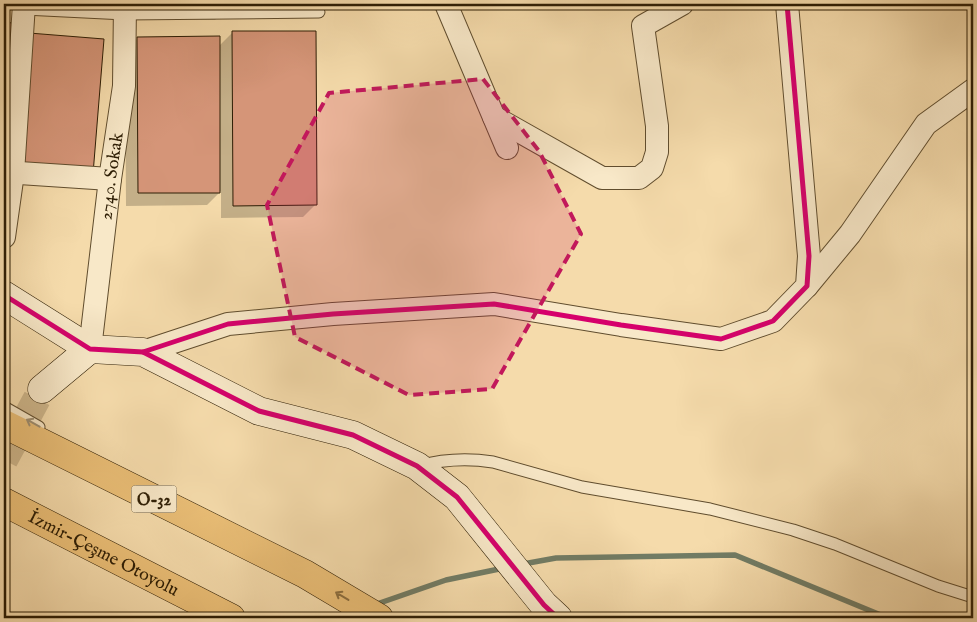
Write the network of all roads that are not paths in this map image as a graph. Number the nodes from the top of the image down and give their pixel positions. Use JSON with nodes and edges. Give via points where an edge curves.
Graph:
{"nodes":[{"id":1,"x":446,"y":4,"type":"edge"},
{"id":2,"x":682,"y":4,"type":"edge"},
{"id":3,"x":787,"y":4,"type":"edge"},
{"id":4,"x":17,"y":7,"type":"edge"},
{"id":5,"x":125,"y":9,"type":"edge"},
{"id":6,"x":319,"y":12,"type":"dead end"},
{"id":7,"x":973,"y":90,"type":"edge"},
{"id":8,"x":494,"y":117,"type":"junction"},
{"id":9,"x":507,"y":148,"type":"dead end"},
{"id":10,"x":8,"y":172,"type":"edge"},
{"id":11,"x":110,"y":179,"type":"junction"},
{"id":12,"x":4,"y":237,"type":"edge"},
{"id":13,"x":808,"y":286,"type":"junction"},
{"id":14,"x":4,"y":295,"type":"edge"},
{"id":15,"x":90,"y":350,"type":"junction"},
{"id":16,"x":143,"y":352,"type":"junction"},
{"id":17,"x":42,"y":389,"type":"tunnel mouth"},
{"id":18,"x":4,"y":407,"type":"edge"},
{"id":19,"x":4,"y":424,"type":"edge"},
{"id":20,"x":47,"y":431,"type":"dead end"},
{"id":21,"x":73,"y":445,"type":"dead end"},
{"id":22,"x":417,"y":466,"type":"junction"},
{"id":23,"x":4,"y":502,"type":"edge"},
{"id":24,"x":305,"y":574,"type":"junction"},
{"id":25,"x":973,"y":597,"type":"edge"},
{"id":26,"x":231,"y":618,"type":"edge"},
{"id":27,"x":379,"y":618,"type":"edge"},
{"id":28,"x":558,"y":618,"type":"edge"}],
"edges":[{"from":1,"to":8,"type":"street"},
{"from":2,"to":8,"type":"street","via":[[643,26],[657,126],[657,152],[652,168],[639,178],[602,178]]},
{"from":3,"to":13,"type":"street","via":[[809,256]]},
{"from":4,"to":5,"type":"lane"},
{"from":4,"to":10,"type":"street"},
{"from":5,"to":6,"type":"lane"},
{"from":5,"to":11,"type":"street","name":"2740. Sokak","via":[[124,86]]},
{"from":7,"to":13,"type":"street","via":[[926,124],[850,234]]},
{"from":8,"to":9,"type":"street"},
{"from":10,"to":11,"type":"street"},
{"from":10,"to":12,"type":"street"},
{"from":11,"to":15,"type":"street","name":"2740. Sokak"},
{"from":13,"to":16,"type":"street","via":[[773,321],[721,339],[494,304],[228,324]]},
{"from":14,"to":15,"type":"street"},
{"from":15,"to":16,"type":"street"},
{"from":15,"to":17,"type":"street"},
{"from":16,"to":22,"type":"street","via":[[259,411],[354,435]]},
{"from":20,"to":18,"type":"lane","one_way":true},
{"from":19,"to":24,"type":"highway","number":"O-32"},
{"from":21,"to":24,"type":"lane"},
{"from":22,"to":25,"type":"lane","via":[[452,459],[493,462],[582,487],[750,518],[835,544]]},
{"from":22,"to":28,"type":"street","via":[[457,496]]},
{"from":23,"to":26,"type":"highway","name":"İzmir-Çeşme Otoyolu"},
{"from":27,"to":24,"type":"highway","number":"O-32","one_way":true}]}
